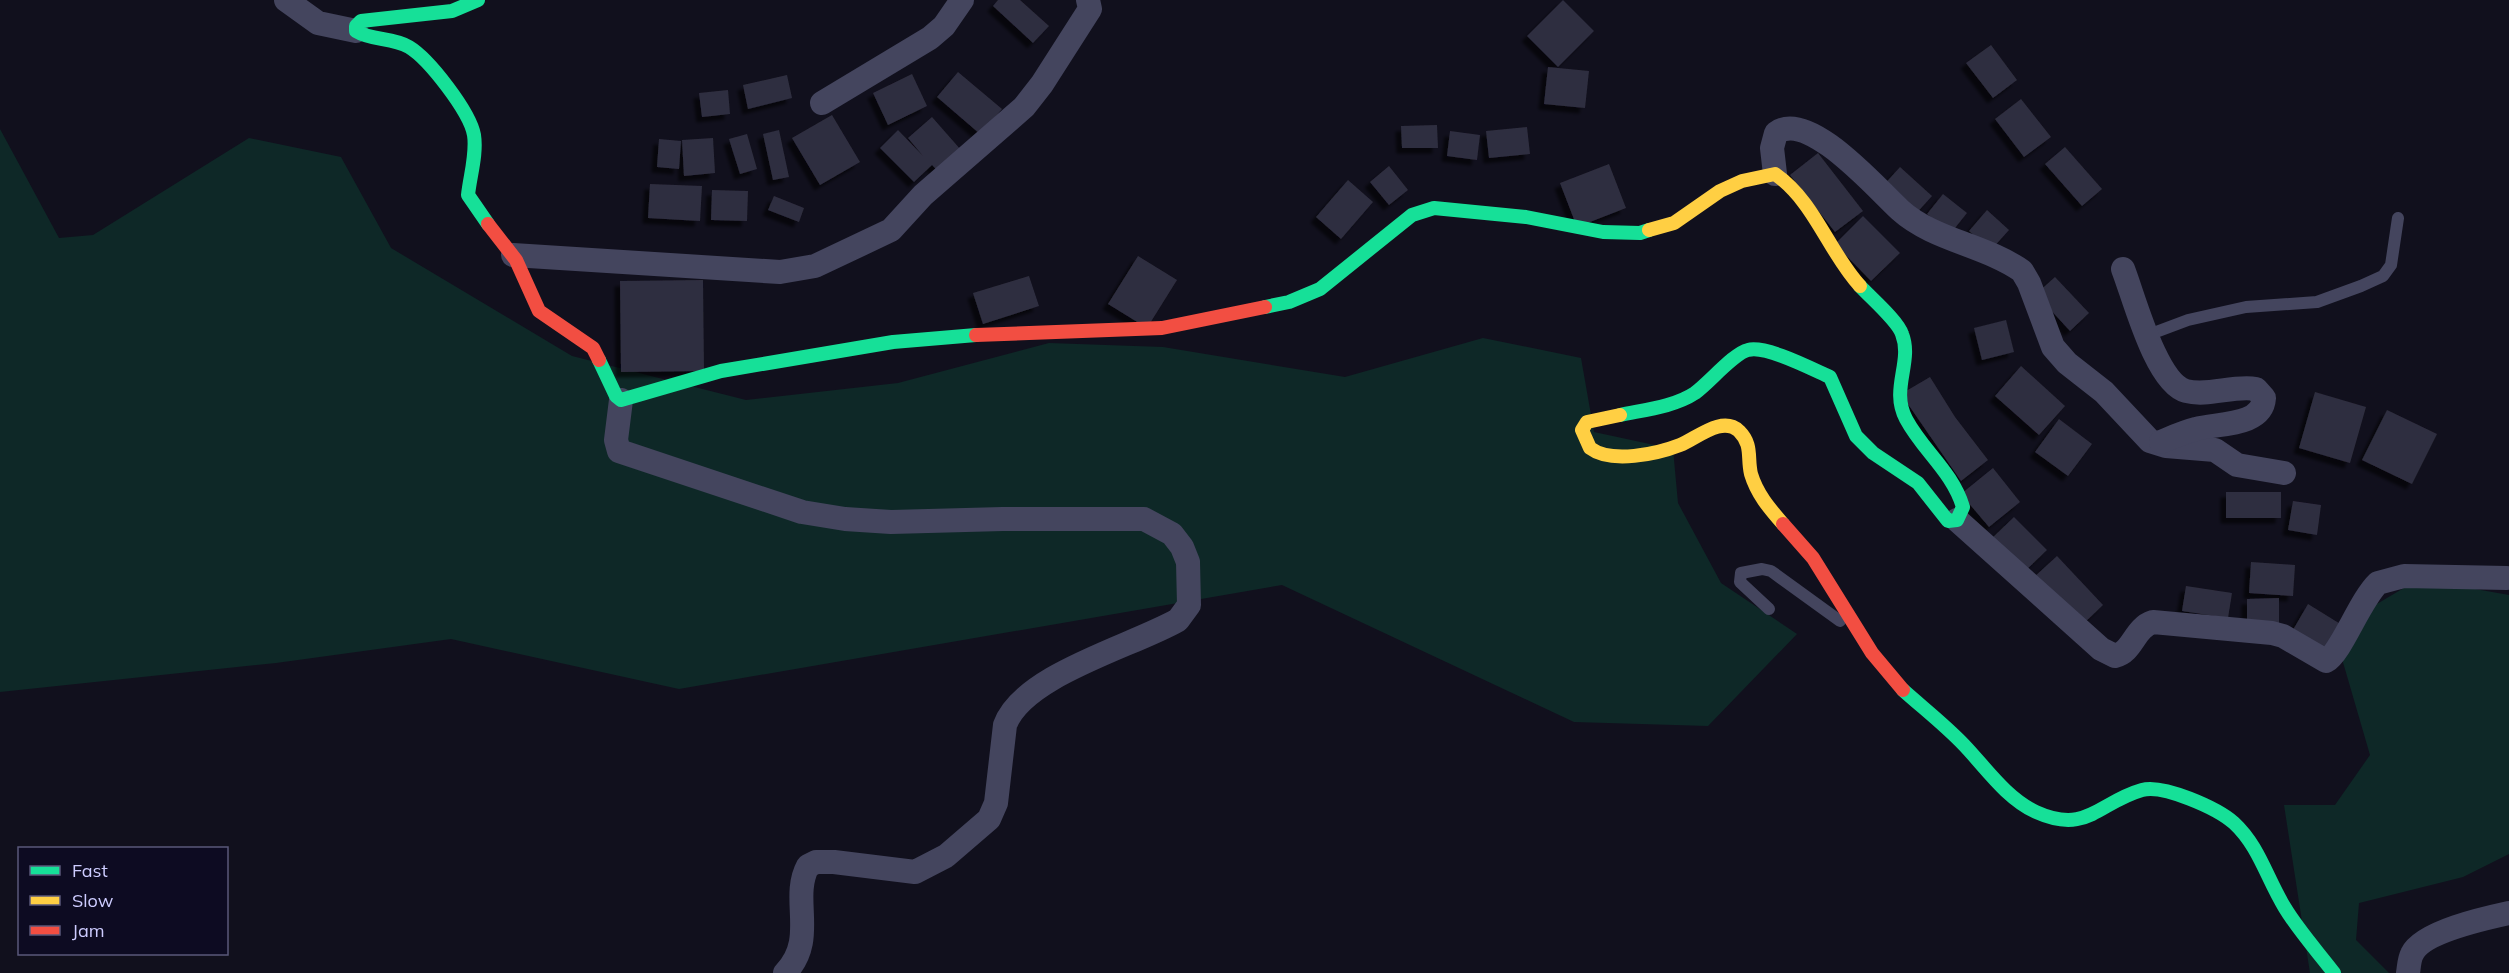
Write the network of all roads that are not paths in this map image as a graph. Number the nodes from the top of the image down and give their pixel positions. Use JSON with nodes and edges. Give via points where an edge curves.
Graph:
{"nodes":[{"id":1,"x":286,"y":0,"type":"edge"},
{"id":2,"x":478,"y":0,"type":"edge"},
{"id":3,"x":962,"y":0,"type":"edge"},
{"id":4,"x":1088,"y":0,"type":"edge"},
{"id":5,"x":357,"y":31,"type":"junction"},
{"id":6,"x":822,"y":103,"type":"dead end"},
{"id":7,"x":1775,"y":174,"type":"junction"},
{"id":8,"x":2398,"y":218,"type":"dead end"},
{"id":9,"x":513,"y":255,"type":"junction"},
{"id":10,"x":2123,"y":269,"type":"dead end"},
{"id":11,"x":2148,"y":335,"type":"junction"},
{"id":12,"x":621,"y":400,"type":"junction"},
{"id":13,"x":2156,"y":444,"type":"junction"},
{"id":14,"x":2284,"y":473,"type":"dead end"},
{"id":15,"x":1957,"y":519,"type":"junction"},
{"id":16,"x":2507,"y":578,"type":"dead end"},
{"id":17,"x":1768,"y":609,"type":"dead end"},
{"id":18,"x":1857,"y":634,"type":"junction"},
{"id":19,"x":2509,"y":913,"type":"edge"},
{"id":20,"x":785,"y":973,"type":"edge"},
{"id":21,"x":2334,"y":973,"type":"edge"},
{"id":22,"x":2408,"y":973,"type":"edge"}],
"edges":[{"from":1,"to":5,"type":"street","via":[[318,23]]},
{"from":2,"to":5,"type":"street","via":[[452,11],[361,21]]},
{"from":3,"to":6,"type":"street","via":[[930,38]]},
{"from":4,"to":9,"type":"street","via":[[1090,9],[1024,107],[923,195],[891,230],[864,245],[815,266],[780,272]]},
{"from":5,"to":9,"type":"street","via":[[411,48],[432,67],[474,132],[470,199]]},
{"from":7,"to":12,"type":"street","via":[[1719,191],[1674,223],[1640,233],[1603,232],[1505,214],[1425,209],[1412,215],[1320,289],[1289,302],[1189,324],[921,338],[721,371]]},
{"from":7,"to":13,"type":"street","via":[[1772,148],[1776,133],[1791,126],[1804,129],[1828,144],[1914,221],[2022,271],[2053,347]]},
{"from":7,"to":15,"type":"street","via":[[1799,194],[1845,270],[1902,332],[1905,345],[1900,405],[1957,489],[1963,507]]},
{"from":8,"to":11,"type":"lane","via":[[2388,270],[2361,286],[2318,302],[2246,308],[2188,320]]},
{"from":9,"to":12,"type":"street","via":[[539,310],[593,348]]},
{"from":10,"to":11,"type":"street"},
{"from":11,"to":13,"type":"street","via":[[2160,367],[2181,389],[2199,392],[2248,388],[2259,390],[2264,398],[2262,408],[2252,417],[2196,429]]},
{"from":12,"to":20,"type":"street","via":[[616,440],[619,451],[802,512],[891,522],[1144,519],[1172,534],[1188,562],[1189,605],[1178,620],[1040,686],[1008,716],[999,791],[989,819],[946,856],[915,872],[825,861],[808,866],[803,884],[800,948]]},
{"from":13,"to":14,"type":"street","via":[[2215,450],[2237,465]]},
{"from":15,"to":16,"type":"street","via":[[2101,649],[2115,656],[2125,651],[2144,624],[2153,622],[2272,633],[2326,661],[2333,656],[2378,583],[2404,576]]},
{"from":15,"to":18,"type":"street","via":[[1948,521],[1918,483],[1863,444],[1850,426],[1830,377],[1784,356],[1757,349],[1742,351],[1692,395],[1584,424],[1585,442],[1600,454],[1658,451],[1723,426],[1743,432],[1749,443],[1753,482],[1762,500],[1814,558]]},
{"from":17,"to":18,"type":"lane","via":[[1740,582],[1741,573],[1772,571]]},
{"from":18,"to":21,"type":"street","via":[[1911,698],[1964,745],[1998,784],[2036,812],[2067,820],[2086,819],[2133,792],[2154,789],[2201,803],[2233,822],[2254,847],[2290,915]]},
{"from":19,"to":22,"type":"street","via":[[2458,925],[2419,946],[2412,954]]}]}
